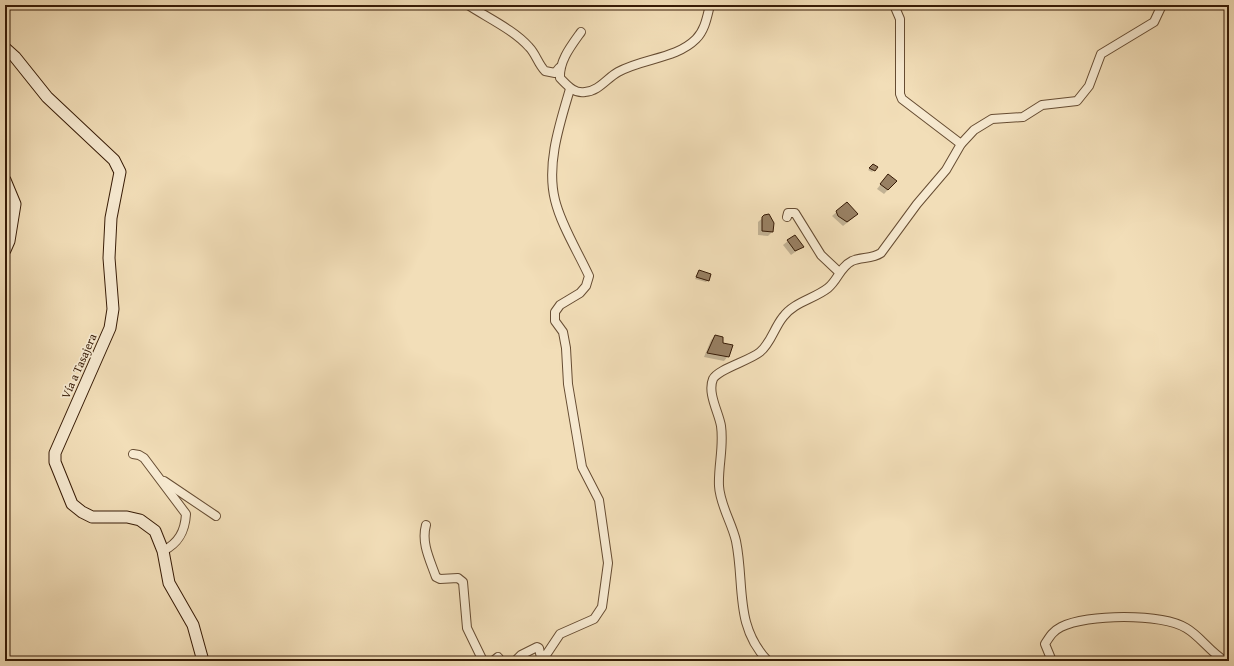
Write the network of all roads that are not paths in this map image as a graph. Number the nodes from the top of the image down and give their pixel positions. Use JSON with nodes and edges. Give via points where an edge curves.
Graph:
{"nodes":[{"id":1,"x":468,"y":5,"type":"edge"},
{"id":2,"x":710,"y":5,"type":"edge"},
{"id":3,"x":894,"y":5,"type":"edge"},
{"id":4,"x":1162,"y":5,"type":"edge"},
{"id":5,"x":581,"y":32,"type":"dead end"},
{"id":6,"x":5,"y":48,"type":"edge"},
{"id":7,"x":559,"y":68,"type":"junction"},
{"id":8,"x":570,"y":89,"type":"junction"},
{"id":9,"x":961,"y":144,"type":"junction"},
{"id":10,"x":5,"y":180,"type":"edge"},
{"id":11,"x":787,"y":217,"type":"dead end"},
{"id":12,"x":5,"y":250,"type":"edge"},
{"id":13,"x":839,"y":272,"type":"junction"},
{"id":14,"x":132,"y":454,"type":"dead end"},
{"id":15,"x":161,"y":481,"type":"junction"},
{"id":16,"x":216,"y":516,"type":"dead end"},
{"id":17,"x":426,"y":525,"type":"dead end"},
{"id":18,"x":163,"y":551,"type":"junction"},
{"id":19,"x":203,"y":661,"type":"edge"},
{"id":20,"x":483,"y":661,"type":"edge"},
{"id":21,"x":493,"y":661,"type":"edge"},
{"id":22,"x":501,"y":661,"type":"edge"},
{"id":23,"x":515,"y":661,"type":"edge"},
{"id":24,"x":768,"y":661,"type":"edge"},
{"id":25,"x":1052,"y":661,"type":"edge"},
{"id":26,"x":1225,"y":661,"type":"edge"}],
"edges":[{"from":1,"to":7,"type":"street","via":[[523,42],[532,50],[545,71],[555,73]]},
{"from":2,"to":8,"type":"street","via":[[701,33],[677,52],[619,72],[586,92],[580,93]]},
{"from":3,"to":9,"type":"street","via":[[900,19],[902,99]]},
{"from":4,"to":9,"type":"street","via":[[1154,22],[1101,54],[1089,86],[1077,101],[1042,105],[1023,117],[992,119],[974,130]]},
{"from":5,"to":7,"type":"street"},
{"from":6,"to":18,"type":"street","name":"Vía a Tasajera","via":[[47,97],[114,160],[120,172],[111,218],[109,258],[113,309],[110,328],[55,453],[55,462],[72,504],[92,517],[127,516],[140,520],[155,531]]},
{"from":7,"to":8,"type":"street","via":[[560,78]]},
{"from":8,"to":23,"type":"street","via":[[558,130],[552,170],[554,200],[588,276],[586,286],[580,293],[560,305],[555,312],[555,321],[563,332],[568,384],[582,467],[599,500],[608,563],[602,606],[594,619],[560,634],[544,658],[537,647]]},
{"from":9,"to":13,"type":"street","via":[[946,170],[917,204],[881,254],[853,260]]},
{"from":10,"to":12,"type":"street","via":[[15,204]]},
{"from":11,"to":13,"type":"street","via":[[788,213],[795,213],[821,255]]},
{"from":13,"to":24,"type":"street","via":[[829,287],[793,307],[782,317],[768,344],[760,352],[719,373],[713,378],[711,388],[724,444],[719,468],[719,488],[736,542],[743,614],[756,649]]},
{"from":14,"to":15,"type":"street","via":[[144,458]]},
{"from":15,"to":16,"type":"street","via":[[170,484]]},
{"from":15,"to":18,"type":"street","via":[[186,514],[180,538]]},
{"from":17,"to":20,"type":"street","via":[[426,550],[436,577],[458,578],[462,582],[467,628]]},
{"from":18,"to":19,"type":"street","name":"Vía a Tasajera","via":[[169,583],[192,625]]},
{"from":21,"to":22,"type":"street","via":[[498,657]]},
{"from":25,"to":26,"type":"street","via":[[1045,644],[1052,632],[1062,626],[1109,617],[1146,617],[1166,620],[1186,628],[1213,654]]}]}
